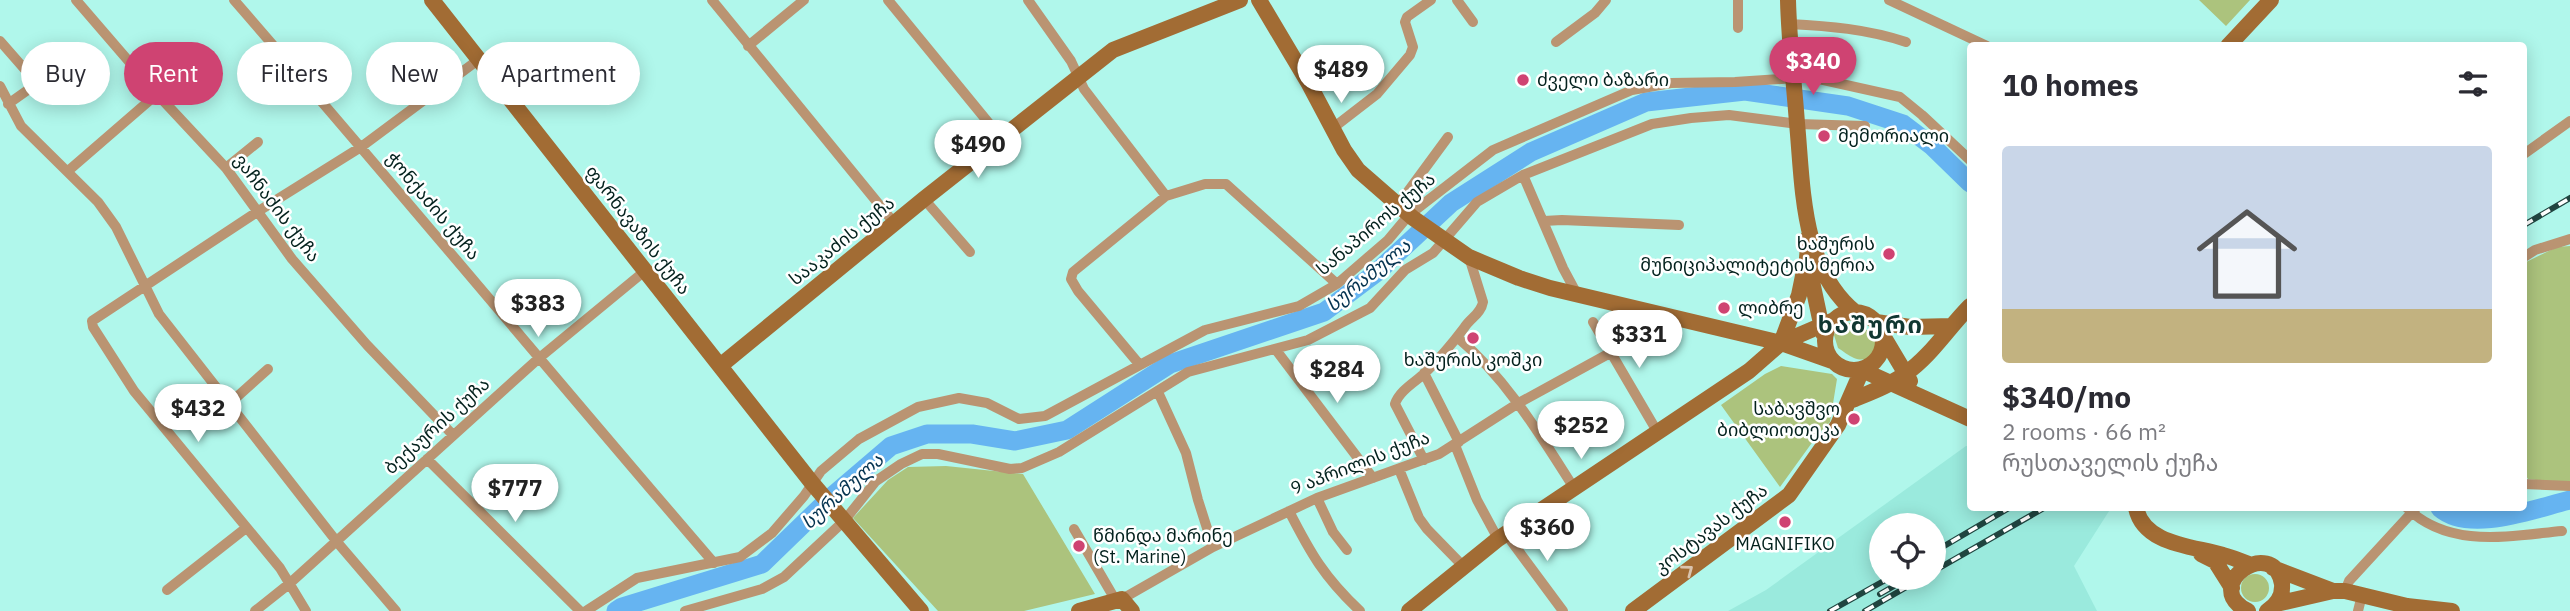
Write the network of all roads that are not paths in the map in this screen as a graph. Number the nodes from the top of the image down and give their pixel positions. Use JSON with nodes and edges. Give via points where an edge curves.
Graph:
{"nodes":[{"id":1,"x":76,"y":0,"type":"edge"},
{"id":2,"x":234,"y":0,"type":"edge"},
{"id":3,"x":432,"y":0,"type":"edge"},
{"id":4,"x":712,"y":0,"type":"edge"},
{"id":5,"x":804,"y":0,"type":"edge"},
{"id":6,"x":888,"y":0,"type":"edge"},
{"id":7,"x":1028,"y":0,"type":"edge"},
{"id":8,"x":1240,"y":0,"type":"edge"},
{"id":9,"x":1259,"y":0,"type":"edge"},
{"id":10,"x":1431,"y":0,"type":"edge"},
{"id":11,"x":1457,"y":0,"type":"edge"},
{"id":12,"x":1606,"y":0,"type":"edge"},
{"id":13,"x":1738,"y":0,"type":"edge"},
{"id":14,"x":1788,"y":0,"type":"edge"},
{"id":15,"x":1889,"y":0,"type":"edge"},
{"id":16,"x":2271,"y":0,"type":"edge"},
{"id":17,"x":1210,"y":6,"type":"edge"},
{"id":18,"x":1472,"y":22,"type":"dead end"},
{"id":19,"x":1789,"y":24,"type":"junction"},
{"id":20,"x":1738,"y":28,"type":"dead end"},
{"id":21,"x":0,"y":41,"type":"edge"},
{"id":22,"x":1556,"y":42,"type":"dead end"},
{"id":23,"x":1906,"y":42,"type":"dead end"},
{"id":24,"x":1978,"y":42,"type":"edge"},
{"id":25,"x":2232,"y":42,"type":"edge"},
{"id":26,"x":748,"y":46,"type":"junction"},
{"id":27,"x":124,"y":56,"type":"edge"},
{"id":28,"x":477,"y":59,"type":"edge"},
{"id":29,"x":477,"y":61,"type":"edge"},
{"id":30,"x":1078,"y":77,"type":"junction"},
{"id":31,"x":1793,"y":78,"type":"junction"},
{"id":32,"x":0,"y":86,"type":"edge"},
{"id":33,"x":8,"y":104,"type":"junction"},
{"id":34,"x":144,"y":105,"type":"edge"},
{"id":35,"x":167,"y":105,"type":"edge"},
{"id":36,"x":514,"y":105,"type":"edge"},
{"id":37,"x":1797,"y":121,"type":"junction"},
{"id":38,"x":2570,"y":121,"type":"edge"},
{"id":39,"x":1865,"y":126,"type":"dead end"},
{"id":40,"x":1333,"y":128,"type":"junction"},
{"id":41,"x":1448,"y":137,"type":"dead end"},
{"id":42,"x":1001,"y":138,"type":"junction"},
{"id":43,"x":258,"y":142,"type":"dead end"},
{"id":44,"x":361,"y":147,"type":"junction"},
{"id":45,"x":2527,"y":152,"type":"edge"},
{"id":46,"x":1967,"y":157,"type":"edge"},
{"id":47,"x":226,"y":168,"type":"junction"},
{"id":48,"x":68,"y":171,"type":"junction"},
{"id":49,"x":1523,"y":175,"type":"junction"},
{"id":50,"x":1166,"y":196,"type":"junction"},
{"id":51,"x":924,"y":199,"type":"junction"},
{"id":52,"x":257,"y":212,"type":"junction"},
{"id":53,"x":1407,"y":213,"type":"junction"},
{"id":54,"x":1544,"y":221,"type":"junction"},
{"id":55,"x":895,"y":223,"type":"junction"},
{"id":56,"x":1679,"y":225,"type":"dead end"},
{"id":57,"x":1810,"y":229,"type":"junction"},
{"id":58,"x":1443,"y":238,"type":"junction"},
{"id":59,"x":2570,"y":239,"type":"edge"},
{"id":60,"x":970,"y":252,"type":"dead end"},
{"id":61,"x":2527,"y":256,"type":"edge"},
{"id":62,"x":1469,"y":257,"type":"junction"},
{"id":63,"x":1807,"y":258,"type":"junction"},
{"id":64,"x":646,"y":270,"type":"junction"},
{"id":65,"x":1337,"y":284,"type":"junction"},
{"id":66,"x":145,"y":286,"type":"junction"},
{"id":67,"x":1578,"y":296,"type":"junction"},
{"id":68,"x":1967,"y":309,"type":"edge"},
{"id":69,"x":1855,"y":312,"type":"junction"},
{"id":70,"x":1593,"y":322,"type":"dead end"},
{"id":71,"x":1952,"y":326,"type":"junction"},
{"id":72,"x":1879,"y":328,"type":"junction"},
{"id":73,"x":1826,"y":329,"type":"junction"},
{"id":74,"x":1458,"y":338,"type":"junction"},
{"id":75,"x":1781,"y":343,"type":"junction"},
{"id":76,"x":1276,"y":350,"type":"junction"},
{"id":77,"x":1610,"y":353,"type":"junction"},
{"id":78,"x":538,"y":359,"type":"junction"},
{"id":79,"x":1832,"y":361,"type":"junction"},
{"id":80,"x":1139,"y":364,"type":"junction"},
{"id":81,"x":720,"y":366,"type":"junction"},
{"id":82,"x":268,"y":369,"type":"dead end"},
{"id":83,"x":1862,"y":369,"type":"junction"},
{"id":84,"x":1424,"y":373,"type":"junction"},
{"id":85,"x":1906,"y":374,"type":"junction"},
{"id":86,"x":1891,"y":384,"type":"junction"},
{"id":87,"x":1158,"y":392,"type":"junction"},
{"id":88,"x":1917,"y":396,"type":"junction"},
{"id":89,"x":1850,"y":401,"type":"junction"},
{"id":90,"x":229,"y":404,"type":"junction"},
{"id":91,"x":1517,"y":404,"type":"junction"},
{"id":92,"x":1967,"y":418,"type":"edge"},
{"id":93,"x":1658,"y":433,"type":"junction"},
{"id":94,"x":453,"y":435,"type":"junction"},
{"id":95,"x":1457,"y":443,"type":"junction"},
{"id":96,"x":427,"y":459,"type":"junction"},
{"id":97,"x":1424,"y":460,"type":"junction"},
{"id":98,"x":1399,"y":469,"type":"junction"},
{"id":99,"x":1373,"y":478,"type":"junction"},
{"id":100,"x":813,"y":483,"type":"junction"},
{"id":101,"x":2527,"y":484,"type":"edge"},
{"id":102,"x":2570,"y":486,"type":"edge"},
{"id":103,"x":1574,"y":488,"type":"junction"},
{"id":104,"x":1317,"y":498,"type":"junction"},
{"id":105,"x":1289,"y":511,"type":"junction"},
{"id":106,"x":2137,"y":511,"type":"edge"},
{"id":107,"x":2410,"y":511,"type":"edge"},
{"id":108,"x":2414,"y":511,"type":"edge"},
{"id":109,"x":840,"y":517,"type":"junction"},
{"id":110,"x":246,"y":528,"type":"junction"},
{"id":111,"x":1074,"y":529,"type":"dead end"},
{"id":112,"x":2562,"y":531,"type":"dead end"},
{"id":113,"x":1502,"y":537,"type":"junction"},
{"id":114,"x":337,"y":542,"type":"junction"},
{"id":115,"x":1213,"y":547,"type":"junction"},
{"id":116,"x":2189,"y":548,"type":"junction"},
{"id":117,"x":1347,"y":551,"type":"dead end"},
{"id":118,"x":714,"y":563,"type":"junction"},
{"id":119,"x":2249,"y":564,"type":"junction"},
{"id":120,"x":1463,"y":566,"type":"junction"},
{"id":121,"x":2272,"y":567,"type":"junction"},
{"id":122,"x":289,"y":584,"type":"junction"},
{"id":123,"x":167,"y":590,"type":"dead end"},
{"id":124,"x":2350,"y":597,"type":"edge"},
{"id":125,"x":1123,"y":603,"type":"edge"},
{"id":126,"x":2238,"y":603,"type":"edge"},
{"id":127,"x":2273,"y":608,"type":"edge"},
{"id":128,"x":2406,"y":608,"type":"edge"},
{"id":129,"x":255,"y":611,"type":"edge"},
{"id":130,"x":306,"y":611,"type":"edge"},
{"id":131,"x":396,"y":611,"type":"edge"},
{"id":132,"x":580,"y":611,"type":"edge"},
{"id":133,"x":586,"y":611,"type":"edge"},
{"id":134,"x":685,"y":611,"type":"edge"},
{"id":135,"x":921,"y":611,"type":"edge"},
{"id":136,"x":1079,"y":611,"type":"edge"},
{"id":137,"x":1360,"y":611,"type":"edge"},
{"id":138,"x":1409,"y":611,"type":"edge"},
{"id":139,"x":1563,"y":611,"type":"edge"},
{"id":140,"x":1633,"y":611,"type":"edge"},
{"id":141,"x":2452,"y":611,"type":"edge"}],
"edges":[{"from":1,"to":27,"type":"street","name":"ვაჩნაძის ქუჩა"},
{"from":2,"to":44,"type":"street","name":"ჭონქაძის ქუჩა"},
{"from":3,"to":28,"type":"street","name":"ფარნავაზის ქუჩა"},
{"from":4,"to":26,"type":"street"},
{"from":5,"to":26,"type":"street"},
{"from":6,"to":42,"type":"street"},
{"from":7,"to":30,"type":"street"},
{"from":8,"to":17,"type":"street","name":"სააკაძის ქუჩა"},
{"from":9,"to":40,"type":"street"},
{"from":10,"to":40,"type":"street","via":[[1405,22],[1413,47],[1410,55],[1377,94]]},
{"from":11,"to":18,"type":"street"},
{"from":12,"to":22,"type":"street"},
{"from":13,"to":20,"type":"street"},
{"from":14,"to":19,"type":"street"},
{"from":15,"to":24,"type":"street"},
{"from":16,"to":25,"type":"street"},
{"from":17,"to":30,"type":"street","name":"სააკაძის ქუჩა","via":[[1113,50]]},
{"from":19,"to":23,"type":"street","via":[[1833,26]]},
{"from":19,"to":31,"type":"street"},
{"from":21,"to":33,"type":"street","via":[[35,81]]},
{"from":26,"to":55,"type":"street"},
{"from":29,"to":44,"type":"street"},
{"from":30,"to":42,"type":"street","name":"სააკაძის ქუჩა"},
{"from":30,"to":50,"type":"street"},
{"from":31,"to":37,"type":"street"},
{"from":31,"to":46,"type":"street","name":"სანაპიროს ქუჩა","via":[[1810,77],[1899,97]]},
{"from":31,"to":53,"type":"street","name":"სანაპიროს ქუჩა","via":[[1671,83],[1632,90],[1493,150]]},
{"from":32,"to":33,"type":"street"},
{"from":33,"to":48,"type":"street","via":[[21,126]]},
{"from":34,"to":48,"type":"street"},
{"from":35,"to":47,"type":"street","name":"ვაჩნაძის ქუჩა"},
{"from":36,"to":64,"type":"street","name":"ფარნავაზის ქუჩა"},
{"from":37,"to":39,"type":"street"},
{"from":37,"to":49,"type":"street","via":[[1729,116],[1652,124]]},
{"from":37,"to":57,"type":"street"},
{"from":38,"to":45,"type":"street"},
{"from":40,"to":53,"type":"street","via":[[1358,170]]},
{"from":41,"to":53,"type":"street"},
{"from":42,"to":51,"type":"street","name":"სააკაძის ქუჩა"},
{"from":43,"to":47,"type":"street"},
{"from":44,"to":52,"type":"street"},
{"from":44,"to":78,"type":"street","name":"ჭონქაძის ქუჩა"},
{"from":47,"to":52,"type":"street","name":"ვაჩნაძის ქუჩა"},
{"from":48,"to":66,"type":"street","via":[[116,227]]},
{"from":49,"to":54,"type":"street"},
{"from":49,"to":58,"type":"street","via":[[1477,202]]},
{"from":50,"to":65,"type":"street","via":[[1205,184],[1226,184]]},
{"from":50,"to":80,"type":"street","via":[[1073,272],[1071,279]]},
{"from":51,"to":55,"type":"street","name":"სააკაძის ქუჩა"},
{"from":51,"to":60,"type":"street"},
{"from":52,"to":66,"type":"street"},
{"from":52,"to":94,"type":"street","name":"ვაჩნაძის ქუჩა","via":[[367,345]]},
{"from":53,"to":58,"type":"street"},
{"from":53,"to":65,"type":"street","name":"სანაპიროს ქუჩა","via":[[1388,240]]},
{"from":54,"to":56,"type":"street"},
{"from":54,"to":67,"type":"street"},
{"from":55,"to":81,"type":"street","name":"სააკაძის ქუჩა"},
{"from":57,"to":63,"type":"street"},
{"from":57,"to":69,"type":"street","via":[[1829,283]]},
{"from":58,"to":62,"type":"street"},
{"from":58,"to":76,"type":"street","via":[[1433,253],[1405,270],[1370,307],[1308,341]]},
{"from":59,"to":61,"type":"street"},
{"from":62,"to":67,"type":"street"},
{"from":62,"to":74,"type":"street","via":[[1482,306]]},
{"from":63,"to":73,"type":"street"},
{"from":63,"to":75,"type":"street"},
{"from":64,"to":78,"type":"street","name":"ბექაურის ქუჩა"},
{"from":64,"to":81,"type":"street","name":"ფარნავაზის ქუჩა"},
{"from":65,"to":80,"type":"street","name":"სანაპიროს ქუჩა","via":[[1299,306],[1205,330]]},
{"from":66,"to":90,"type":"street","via":[[155,308]]},
{"from":66,"to":110,"type":"street","via":[[95,318],[93,327],[134,391]]},
{"from":67,"to":75,"type":"street"},
{"from":68,"to":71,"type":"street"},
{"from":69,"to":72,"type":"street"},
{"from":69,"to":73,"type":"street","via":[[1842,315]]},
{"from":70,"to":77,"type":"street"},
{"from":71,"to":72,"type":"street"},
{"from":71,"to":85,"type":"street"},
{"from":72,"to":83,"type":"street","via":[[1880,355]]},
{"from":72,"to":85,"type":"street"},
{"from":73,"to":75,"type":"street"},
{"from":73,"to":79,"type":"street"},
{"from":74,"to":84,"type":"street"},
{"from":74,"to":91,"type":"street","via":[[1479,356]]},
{"from":75,"to":79,"type":"street"},
{"from":75,"to":93,"type":"street","via":[[1749,371]]},
{"from":76,"to":87,"type":"street","via":[[1188,372]]},
{"from":76,"to":99,"type":"street"},
{"from":77,"to":91,"type":"street","name":"9 აპრილის ქუჩა"},
{"from":77,"to":93,"type":"street"},
{"from":78,"to":94,"type":"street","name":"ბექაურის ქუჩა"},
{"from":78,"to":118,"type":"street","name":"ჭონქაძის ქუჩა"},
{"from":79,"to":83,"type":"street","via":[[1844,369]]},
{"from":80,"to":100,"type":"street","name":"სანაპიროს ქუჩა","via":[[1045,416],[1019,419],[987,403],[959,398],[918,407],[859,439]]},
{"from":81,"to":100,"type":"street","name":"ფარნავაზის ქუჩა"},
{"from":82,"to":90,"type":"street"},
{"from":83,"to":86,"type":"street"},
{"from":83,"to":89,"type":"street","name":"კოსტავას ქუჩა"},
{"from":84,"to":95,"type":"street"},
{"from":84,"to":97,"type":"street","via":[[1395,404]]},
{"from":85,"to":86,"type":"street"},
{"from":85,"to":88,"type":"street"},
{"from":86,"to":88,"type":"street"},
{"from":86,"to":89,"type":"street"},
{"from":87,"to":109,"type":"street","via":[[1059,452],[1022,468],[922,454],[876,481]]},
{"from":87,"to":115,"type":"street","via":[[1186,453]]},
{"from":88,"to":92,"type":"street"},
{"from":140,"to":89,"type":"street","name":"კოსტავას ქუჩა","one_way":true,"via":[[1789,495]]},
{"from":90,"to":114,"type":"street"},
{"from":91,"to":95,"type":"street","name":"9 აპრილის ქუჩა"},
{"from":91,"to":103,"type":"street"},
{"from":93,"to":103,"type":"street"},
{"from":94,"to":96,"type":"street","name":"ბექაურის ქუჩა"},
{"from":95,"to":97,"type":"street","name":"9 აპრილის ქუჩა"},
{"from":95,"to":113,"type":"street","via":[[1477,500]]},
{"from":96,"to":114,"type":"street","name":"ბექაურის ქუჩა"},
{"from":96,"to":132,"type":"street"},
{"from":97,"to":98,"type":"street","name":"9 აპრილის ქუჩა"},
{"from":98,"to":99,"type":"street","name":"9 აპრილის ქუჩა"},
{"from":98,"to":120,"type":"street","via":[[1419,518]]},
{"from":99,"to":104,"type":"street","name":"9 აპრილის ქუჩა"},
{"from":100,"to":109,"type":"street","name":"ფარნავაზის ქუჩა"},
{"from":100,"to":118,"type":"street","name":"სანაპიროს ქუჩა","via":[[762,542],[740,557]]},
{"from":101,"to":102,"type":"street"},
{"from":103,"to":113,"type":"street"},
{"from":104,"to":105,"type":"street","name":"9 აპრილის ქუჩა"},
{"from":104,"to":117,"type":"street"},
{"from":105,"to":115,"type":"street","name":"9 აპრილის ქუჩა"},
{"from":105,"to":137,"type":"street","via":[[1334,587]]},
{"from":106,"to":116,"type":"street","via":[[2145,527]]},
{"from":107,"to":124,"type":"street","via":[[2349,581]]},
{"from":108,"to":112,"type":"street","via":[[2434,527],[2456,535],[2482,538]]},
{"from":109,"to":134,"type":"street","via":[[784,577],[762,589]]},
{"from":109,"to":135,"type":"street"},
{"from":110,"to":122,"type":"street"},
{"from":110,"to":123,"type":"street"},
{"from":111,"to":125,"type":"street"},
{"from":113,"to":120,"type":"street"},
{"from":113,"to":139,"type":"street"},
{"from":114,"to":122,"type":"street","name":"ბექაურის ქუჩა"},
{"from":114,"to":131,"type":"street"},
{"from":115,"to":125,"type":"street","name":"9 აპრილის ქუჩა"},
{"from":116,"to":119,"type":"street"},
{"from":116,"to":126,"type":"street","via":[[2215,561]]},
{"from":118,"to":133,"type":"street","name":"სანაპიროს ქუჩა","via":[[637,578]]},
{"from":119,"to":121,"type":"street"},
{"from":119,"to":126,"type":"street","via":[[2237,573]]},
{"from":120,"to":138,"type":"street"},
{"from":121,"to":124,"type":"street"},
{"from":121,"to":127,"type":"street","via":[[2281,581],[2281,597]]},
{"from":122,"to":129,"type":"street","name":"ბექაურის ქუჩა"},
{"from":122,"to":130,"type":"street"},
{"from":124,"to":127,"type":"street"},
{"from":124,"to":128,"type":"street"},
{"from":125,"to":136,"type":"street","name":"9 აპრილის ქუჩა"},
{"from":128,"to":141,"type":"street"}]}
